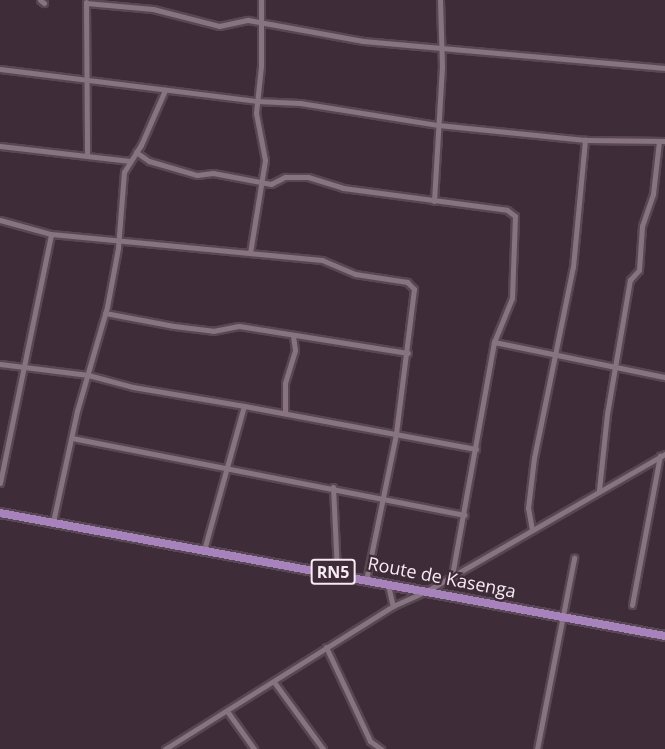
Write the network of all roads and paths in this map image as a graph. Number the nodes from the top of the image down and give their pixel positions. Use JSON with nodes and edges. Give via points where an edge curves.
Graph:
{"nodes":[{"id":1,"x":261,"y":0,"type":"edge"},
{"id":2,"x":440,"y":0,"type":"edge"},
{"id":3,"x":86,"y":2,"type":"edge"},
{"id":4,"x":261,"y":23,"type":"junction"},
{"id":5,"x":441,"y":49,"type":"junction"},
{"id":6,"x":665,"y":68,"type":"edge"},
{"id":7,"x":0,"y":69,"type":"edge"},
{"id":8,"x":85,"y":77,"type":"junction"},
{"id":9,"x":165,"y":90,"type":"junction"},
{"id":10,"x":256,"y":101,"type":"junction"},
{"id":11,"x":438,"y":125,"type":"junction"},
{"id":12,"x":585,"y":140,"type":"junction"},
{"id":13,"x":662,"y":141,"type":"edge"},
{"id":14,"x":0,"y":146,"type":"edge"},
{"id":15,"x":136,"y":152,"type":"junction"},
{"id":16,"x":87,"y":155,"type":"junction"},
{"id":17,"x":130,"y":161,"type":"junction"},
{"id":18,"x":262,"y":184,"type":"junction"},
{"id":19,"x":434,"y":201,"type":"junction"},
{"id":20,"x":0,"y":220,"type":"edge"},
{"id":21,"x":51,"y":234,"type":"junction"},
{"id":22,"x":118,"y":240,"type":"junction"},
{"id":23,"x":250,"y":253,"type":"junction"},
{"id":24,"x":105,"y":313,"type":"junction"},
{"id":25,"x":293,"y":336,"type":"junction"},
{"id":26,"x":494,"y":342,"type":"junction"},
{"id":27,"x":408,"y":353,"type":"junction"},
{"id":28,"x":556,"y":358,"type":"junction"},
{"id":29,"x":0,"y":364,"type":"edge"},
{"id":30,"x":616,"y":367,"type":"junction"},
{"id":31,"x":21,"y":368,"type":"junction"},
{"id":32,"x":88,"y":375,"type":"junction"},
{"id":33,"x":665,"y":377,"type":"edge"},
{"id":34,"x":244,"y":406,"type":"junction"},
{"id":35,"x":285,"y":412,"type":"junction"},
{"id":36,"x":396,"y":434,"type":"junction"},
{"id":37,"x":72,"y":438,"type":"junction"},
{"id":38,"x":476,"y":449,"type":"junction"},
{"id":39,"x":662,"y":455,"type":"edge"},
{"id":40,"x":225,"y":468,"type":"junction"},
{"id":41,"x":0,"y":483,"type":"edge"},
{"id":42,"x":333,"y":487,"type":"junction"},
{"id":43,"x":599,"y":490,"type":"junction"},
{"id":44,"x":385,"y":496,"type":"junction"},
{"id":45,"x":0,"y":513,"type":"edge"},
{"id":46,"x":465,"y":514,"type":"junction"},
{"id":47,"x":53,"y":522,"type":"junction"},
{"id":48,"x":532,"y":530,"type":"junction"},
{"id":49,"x":204,"y":550,"type":"junction"},
{"id":50,"x":574,"y":558,"type":"dead end"},
{"id":51,"x":337,"y":572,"type":"junction"},
{"id":52,"x":452,"y":575,"type":"junction"},
{"id":53,"x":366,"y":580,"type":"junction"},
{"id":54,"x":388,"y":585,"type":"junction"},
{"id":55,"x":425,"y":592,"type":"junction"},
{"id":56,"x":632,"y":604,"type":"dead end"},
{"id":57,"x":393,"y":606,"type":"junction"},
{"id":58,"x":565,"y":617,"type":"junction"},
{"id":59,"x":665,"y":636,"type":"edge"},
{"id":60,"x":326,"y":647,"type":"junction"},
{"id":61,"x":274,"y":681,"type":"junction"},
{"id":62,"x":227,"y":711,"type":"junction"},
{"id":63,"x":165,"y":749,"type":"edge"},
{"id":64,"x":254,"y":749,"type":"edge"},
{"id":65,"x":323,"y":749,"type":"edge"},
{"id":66,"x":381,"y":749,"type":"edge"},
{"id":67,"x":537,"y":749,"type":"edge"}],
"edges":[{"from":1,"to":4,"type":"street"},
{"from":2,"to":5,"type":"street"},
{"from":3,"to":4,"type":"street","via":[[153,9],[219,26],[248,20]]},
{"from":3,"to":8,"type":"street"},
{"from":4,"to":5,"type":"street","via":[[363,41]]},
{"from":4,"to":10,"type":"street"},
{"from":5,"to":6,"type":"street"},
{"from":5,"to":11,"type":"street"},
{"from":7,"to":8,"type":"street"},
{"from":8,"to":9,"type":"street"},
{"from":8,"to":16,"type":"street"},
{"from":9,"to":10,"type":"street"},
{"from":9,"to":15,"type":"street"},
{"from":10,"to":11,"type":"street","via":[[300,103]]},
{"from":10,"to":18,"type":"street","via":[[264,147]]},
{"from":11,"to":12,"type":"street"},
{"from":11,"to":19,"type":"street"},
{"from":12,"to":13,"type":"street"},
{"from":12,"to":28,"type":"street","via":[[577,237]]},
{"from":13,"to":30,"type":"street","via":[[653,194],[642,226],[639,270],[630,280]]},
{"from":14,"to":16,"type":"street"},
{"from":15,"to":17,"type":"street"},
{"from":15,"to":18,"type":"street","via":[[149,161],[189,173],[213,173]]},
{"from":16,"to":17,"type":"street"},
{"from":17,"to":22,"type":"street","via":[[123,177]]},
{"from":18,"to":19,"type":"street","via":[[285,177],[308,177],[343,188]]},
{"from":18,"to":23,"type":"street"},
{"from":19,"to":26,"type":"street","via":[[507,210],[516,216],[512,298]]},
{"from":20,"to":21,"type":"street"},
{"from":21,"to":22,"type":"street"},
{"from":21,"to":31,"type":"street"},
{"from":22,"to":23,"type":"street"},
{"from":22,"to":24,"type":"street"},
{"from":23,"to":27,"type":"street","via":[[322,260],[355,273],[407,282],[414,289],[415,303]]},
{"from":24,"to":25,"type":"street","via":[[213,331],[239,326]]},
{"from":24,"to":32,"type":"street"},
{"from":25,"to":27,"type":"street"},
{"from":25,"to":35,"type":"street","via":[[295,350],[285,383]]},
{"from":26,"to":28,"type":"street"},
{"from":26,"to":38,"type":"street"},
{"from":27,"to":36,"type":"street"},
{"from":28,"to":30,"type":"street"},
{"from":28,"to":48,"type":"street","via":[[534,458],[528,508]]},
{"from":29,"to":31,"type":"street"},
{"from":30,"to":33,"type":"street"},
{"from":30,"to":43,"type":"street"},
{"from":31,"to":32,"type":"street"},
{"from":31,"to":41,"type":"street"},
{"from":32,"to":34,"type":"street"},
{"from":32,"to":37,"type":"street"},
{"from":34,"to":35,"type":"street"},
{"from":34,"to":40,"type":"street"},
{"from":35,"to":36,"type":"street"},
{"from":36,"to":38,"type":"street"},
{"from":36,"to":44,"type":"street"},
{"from":37,"to":40,"type":"street"},
{"from":37,"to":47,"type":"street"},
{"from":38,"to":46,"type":"street"},
{"from":39,"to":43,"type":"street"},
{"from":39,"to":56,"type":"street"},
{"from":40,"to":42,"type":"street"},
{"from":40,"to":49,"type":"street"},
{"from":42,"to":44,"type":"street"},
{"from":42,"to":51,"type":"street"},
{"from":43,"to":48,"type":"street"},
{"from":44,"to":46,"type":"street"},
{"from":44,"to":53,"type":"street"},
{"from":45,"to":47,"type":"highway","name":"Route de Kasenga","number":"RN5"},
{"from":46,"to":52,"type":"street"},
{"from":47,"to":49,"type":"highway","name":"Route de Kasenga","number":"RN5"},
{"from":48,"to":52,"type":"street"},
{"from":49,"to":51,"type":"highway","name":"Route de Kasenga","number":"RN5"},
{"from":50,"to":58,"type":"street"},
{"from":51,"to":53,"type":"highway","name":"Route de Kasenga","number":"RN5"},
{"from":52,"to":55,"type":"street"},
{"from":53,"to":54,"type":"highway","name":"Route de Kasenga","number":"RN5"},
{"from":54,"to":55,"type":"highway","name":"Route de Kasenga","number":"RN5"},
{"from":54,"to":57,"type":"street"},
{"from":55,"to":57,"type":"street"},
{"from":55,"to":58,"type":"highway","name":"Route de Kasenga","number":"RN5"},
{"from":57,"to":60,"type":"street"},
{"from":58,"to":59,"type":"highway","name":"Route de Kasenga","number":"RN5"},
{"from":58,"to":67,"type":"street"},
{"from":60,"to":61,"type":"street"},
{"from":60,"to":66,"type":"street","via":[[368,737]]},
{"from":61,"to":62,"type":"street"},
{"from":61,"to":65,"type":"street"},
{"from":62,"to":63,"type":"street"},
{"from":62,"to":64,"type":"street"}]}
